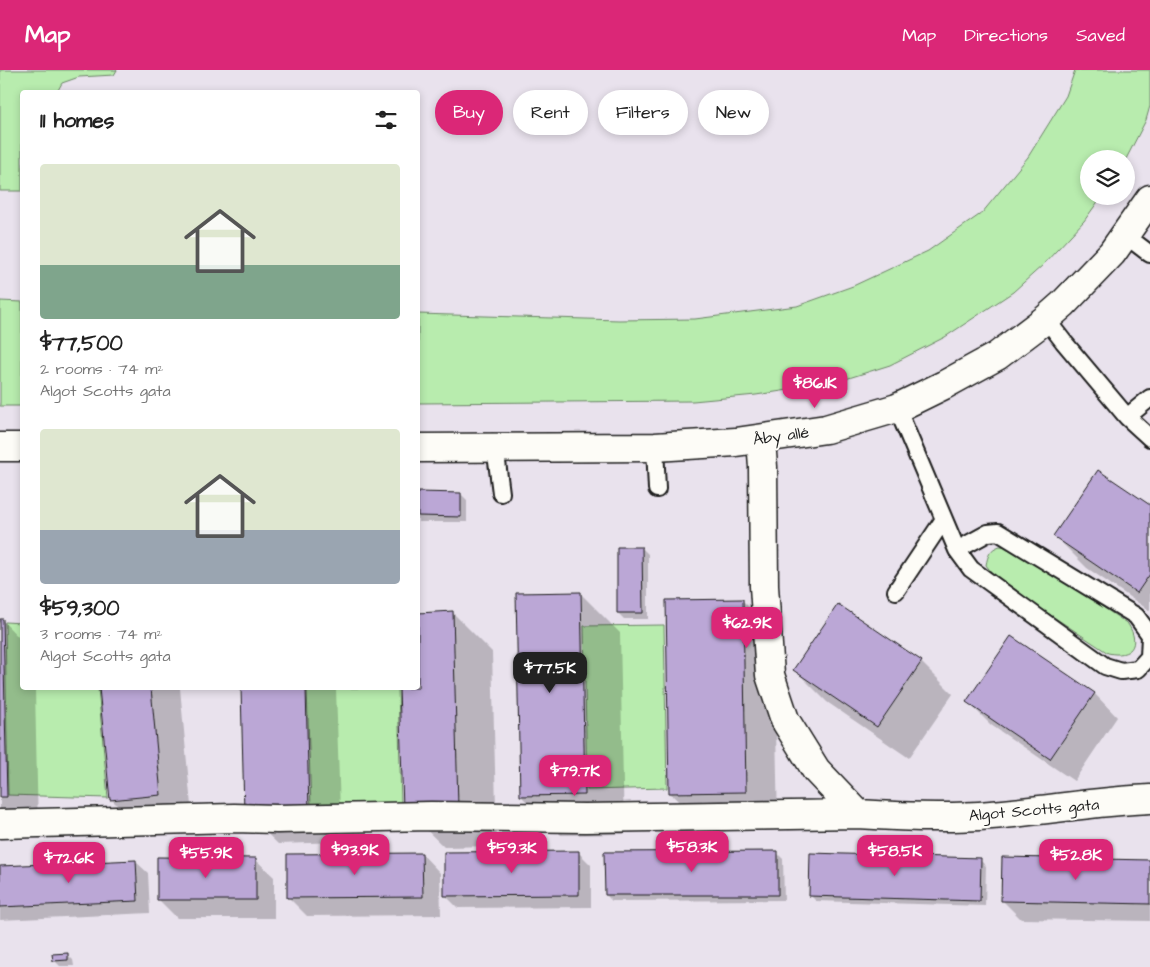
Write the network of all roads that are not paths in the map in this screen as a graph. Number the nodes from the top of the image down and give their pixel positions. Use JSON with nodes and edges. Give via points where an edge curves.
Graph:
{"nodes":[{"id":1,"x":1150,"y":199,"type":"edge"},
{"id":2,"x":1125,"y":235,"type":"junction"},
{"id":3,"x":1150,"y":254,"type":"edge"},
{"id":4,"x":1046,"y":319,"type":"junction"},
{"id":5,"x":1150,"y":398,"type":"edge"},
{"id":6,"x":897,"y":408,"type":"junction"},
{"id":7,"x":1127,"y":417,"type":"junction"},
{"id":8,"x":1150,"y":438,"type":"edge"},
{"id":9,"x":761,"y":439,"type":"junction"},
{"id":10,"x":495,"y":446,"type":"junction"},
{"id":11,"x":0,"y":447,"type":"edge"},
{"id":12,"x":20,"y":447,"type":"edge"},
{"id":13,"x":655,"y":447,"type":"junction"},
{"id":14,"x":420,"y":448,"type":"edge"},
{"id":15,"x":657,"y":489,"type":"dead end"},
{"id":16,"x":501,"y":493,"type":"dead end"},
{"id":17,"x":944,"y":519,"type":"junction"},
{"id":18,"x":957,"y":550,"type":"junction"},
{"id":19,"x":896,"y":591,"type":"dead end"},
{"id":20,"x":1150,"y":636,"type":"edge"},
{"id":21,"x":1150,"y":799,"type":"edge"},
{"id":22,"x":858,"y":814,"type":"junction"},
{"id":23,"x":0,"y":824,"type":"edge"}],
"edges":[{"from":1,"to":2,"type":"street","name":"Åby allé"},
{"from":2,"to":3,"type":"lane"},
{"from":2,"to":4,"type":"street","name":"Åby allé","via":[[1094,273]]},
{"from":4,"to":6,"type":"street","name":"Åby allé","via":[[997,356]]},
{"from":4,"to":7,"type":"lane"},
{"from":5,"to":7,"type":"lane"},
{"from":6,"to":9,"type":"street","name":"Åby allé","via":[[826,429]]},
{"from":6,"to":17,"type":"lane"},
{"from":7,"to":8,"type":"lane"},
{"from":9,"to":13,"type":"street","name":"Åby allé"},
{"from":9,"to":22,"type":"street","via":[[764,586],[770,675],[785,720],[816,770]]},
{"from":10,"to":13,"type":"street","name":"Åby allé"},
{"from":10,"to":14,"type":"street","name":"Åby allé"},
{"from":10,"to":16,"type":"lane"},
{"from":11,"to":12,"type":"street"},
{"from":13,"to":15,"type":"lane"},
{"from":17,"to":18,"type":"lane"},
{"from":17,"to":19,"type":"lane"},
{"from":18,"to":20,"type":"lane","via":[[988,532],[998,532],[1136,616]]},
{"from":18,"to":20,"type":"lane","via":[[971,569],[1105,666],[1121,671],[1138,669],[1149,657]]},
{"from":21,"to":22,"type":"street","name":"Algot Scotts gata","via":[[992,815],[908,817]]},
{"from":22,"to":23,"type":"street","name":"Algot Scotts gata","via":[[234,818]]}]}
